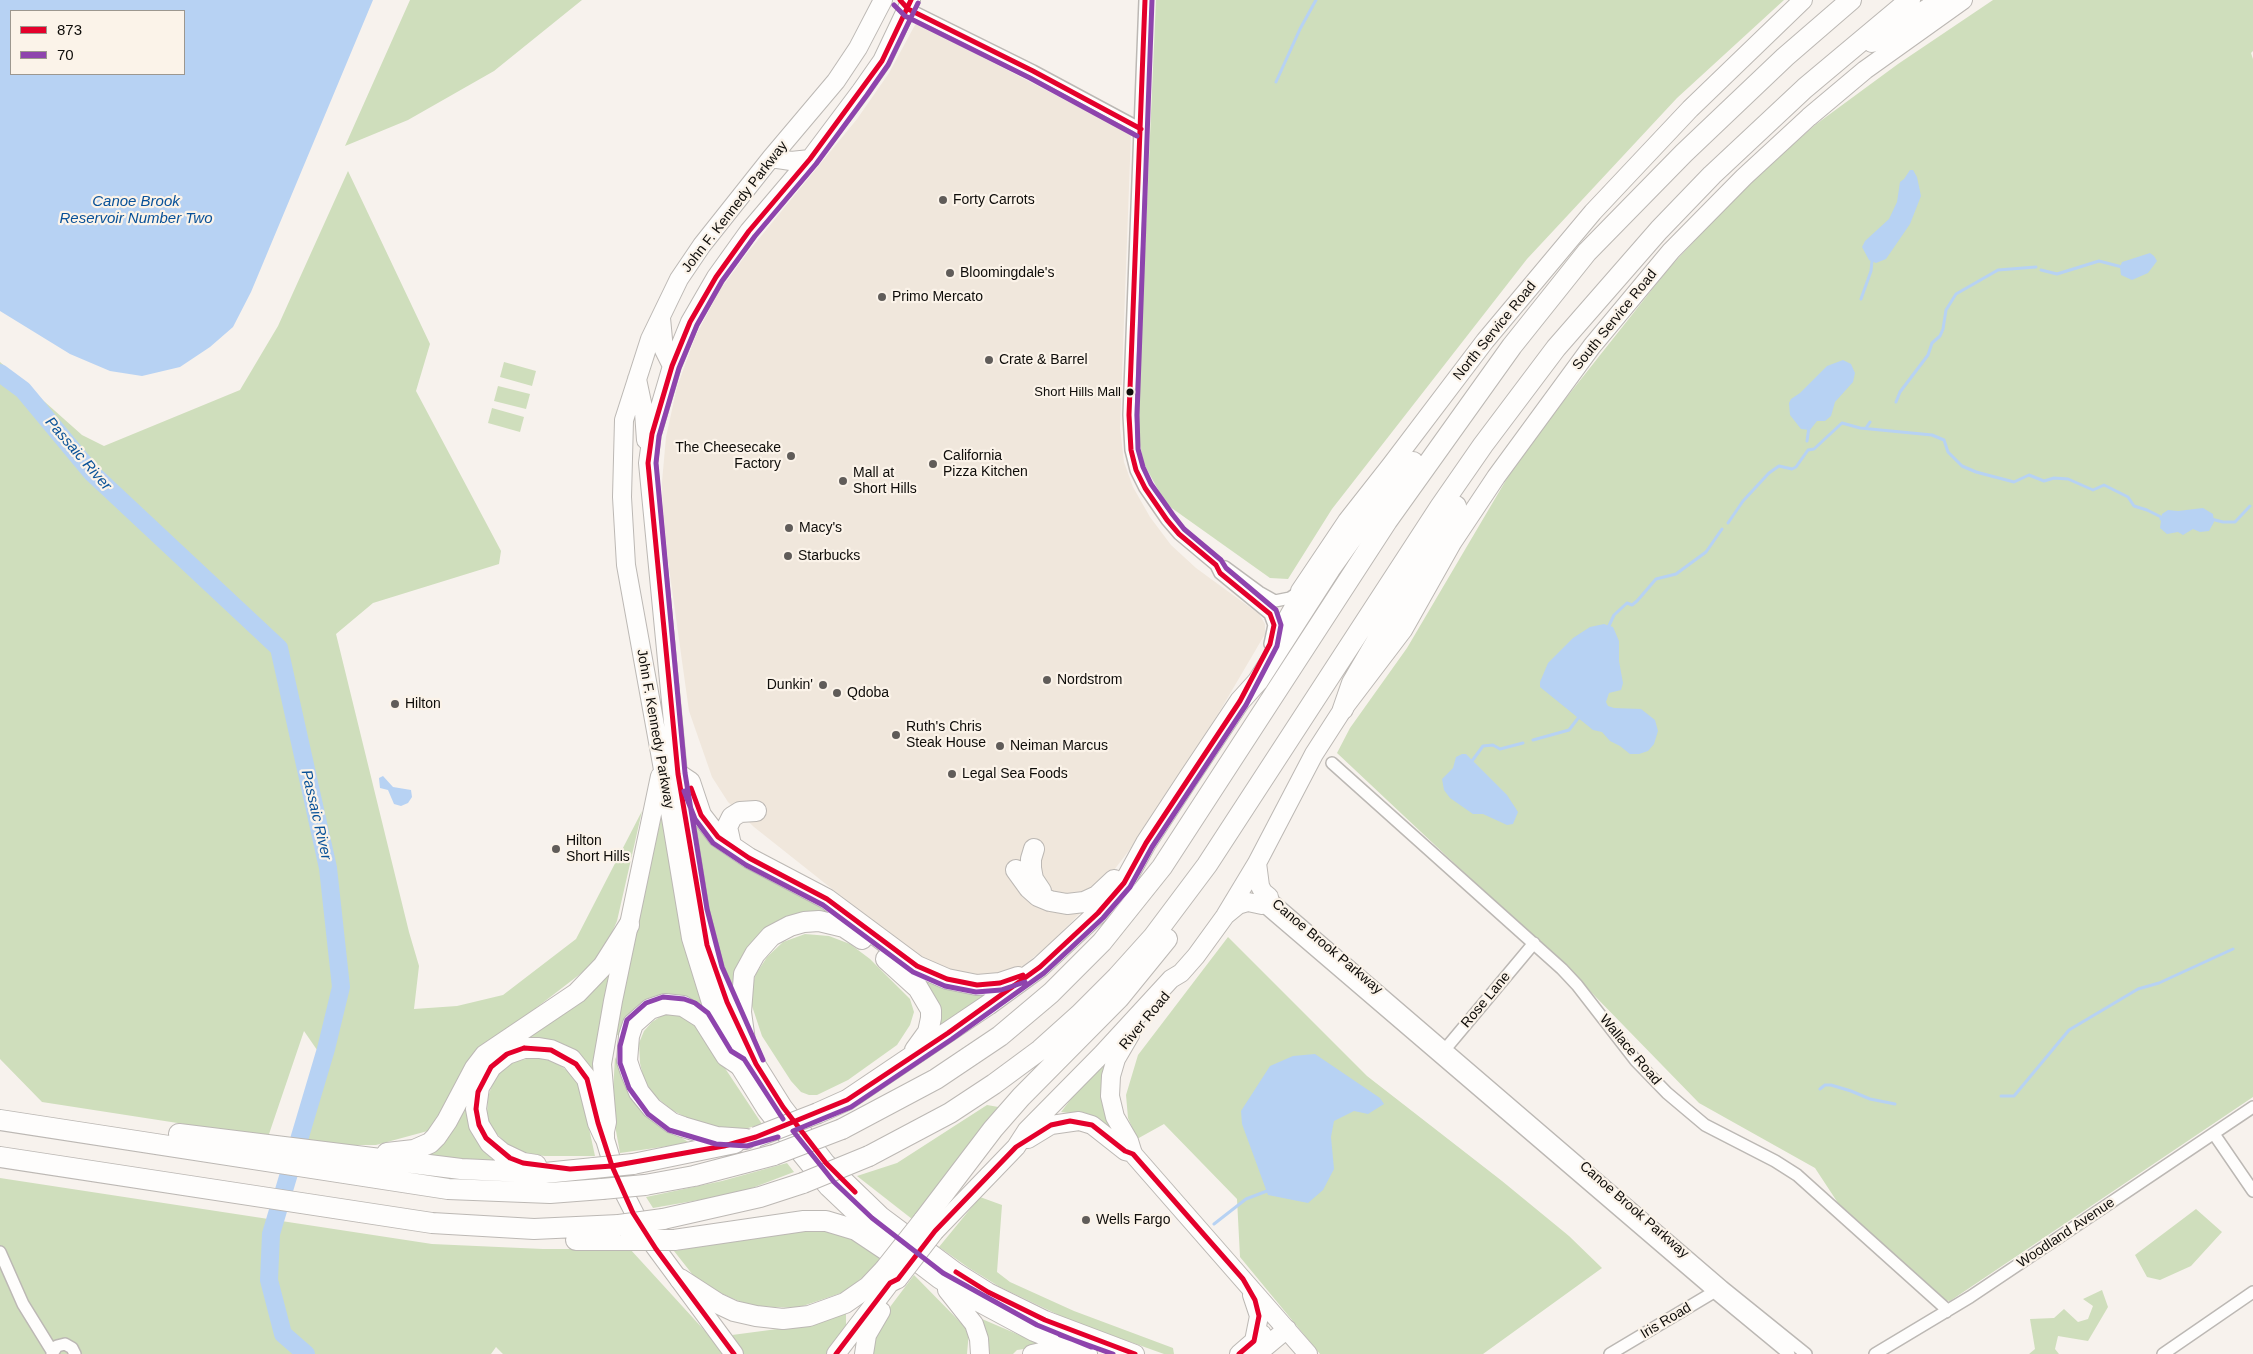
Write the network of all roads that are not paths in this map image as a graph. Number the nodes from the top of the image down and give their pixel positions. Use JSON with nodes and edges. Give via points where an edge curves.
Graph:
{"nodes":[{"id":1,"x":1145,"y":0,"type":"edge"},
{"id":2,"x":1803,"y":0,"type":"edge"},
{"id":3,"x":1831,"y":0,"type":"edge"},
{"id":4,"x":1852,"y":0,"type":"edge"},
{"id":5,"x":1910,"y":0,"type":"edge"},
{"id":6,"x":1942,"y":0,"type":"edge"},
{"id":7,"x":1963,"y":0,"type":"edge"},
{"id":8,"x":882,"y":2,"type":"edge"},
{"id":9,"x":906,"y":3,"type":"edge"},
{"id":10,"x":1851,"y":48,"type":"junction"},
{"id":11,"x":882,"y":61,"type":"junction"},
{"id":12,"x":1141,"y":129,"type":"junction"},
{"id":13,"x":1684,"y":153,"type":"junction"},
{"id":14,"x":771,"y":158,"type":"junction"},
{"id":15,"x":810,"y":159,"type":"junction"},
{"id":16,"x":782,"y":191,"type":"junction"},
{"id":17,"x":745,"y":192,"type":"junction"},
{"id":18,"x":661,"y":317,"type":"junction"},
{"id":19,"x":672,"y":366,"type":"junction"},
{"id":20,"x":636,"y":377,"type":"junction"},
{"id":21,"x":1464,"y":411,"type":"junction"},
{"id":22,"x":1508,"y":413,"type":"junction"},
{"id":23,"x":648,"y":463,"type":"junction"},
{"id":24,"x":1216,"y":565,"type":"junction"},
{"id":25,"x":659,"y":578,"type":"junction"},
{"id":26,"x":1300,"y":591,"type":"junction"},
{"id":27,"x":637,"y":620,"type":"junction"},
{"id":28,"x":664,"y":626,"type":"junction"},
{"id":29,"x":1270,"y":644,"type":"junction"},
{"id":30,"x":641,"y":648,"type":"junction"},
{"id":31,"x":1240,"y":701,"type":"junction"},
{"id":32,"x":1344,"y":709,"type":"junction"},
{"id":33,"x":1332,"y":763,"type":"dead end"},
{"id":34,"x":670,"y":769,"type":"junction"},
{"id":35,"x":1263,"y":778,"type":"junction"},
{"id":36,"x":756,"y":811,"type":"dead end"},
{"id":37,"x":1146,"y":843,"type":"junction"},
{"id":38,"x":731,"y":845,"type":"junction"},
{"id":39,"x":1034,"y":849,"type":"dead end"},
{"id":40,"x":1257,"y":864,"type":"junction"},
{"id":41,"x":1016,"y":870,"type":"dead end"},
{"id":42,"x":1265,"y":901,"type":"junction"},
{"id":43,"x":1055,"y":902,"type":"junction"},
{"id":44,"x":1225,"y":916,"type":"junction"},
{"id":45,"x":629,"y":925,"type":"junction"},
{"id":46,"x":1102,"y":942,"type":"junction"},
{"id":47,"x":1534,"y":943,"type":"junction"},
{"id":48,"x":1040,"y":967,"type":"junction"},
{"id":49,"x":1181,"y":974,"type":"junction"},
{"id":50,"x":745,"y":1041,"type":"junction"},
{"id":51,"x":1442,"y":1052,"type":"junction"},
{"id":52,"x":908,"y":1060,"type":"junction"},
{"id":53,"x":738,"y":1064,"type":"junction"},
{"id":54,"x":847,"y":1100,"type":"junction"},
{"id":55,"x":2253,"y":1107,"type":"edge"},
{"id":56,"x":0,"y":1120,"type":"edge"},
{"id":57,"x":2214,"y":1134,"type":"junction"},
{"id":58,"x":604,"y":1136,"type":"junction"},
{"id":59,"x":751,"y":1138,"type":"junction"},
{"id":60,"x":1016,"y":1147,"type":"junction"},
{"id":61,"x":1133,"y":1154,"type":"junction"},
{"id":62,"x":357,"y":1156,"type":"junction"},
{"id":63,"x":0,"y":1157,"type":"edge"},
{"id":64,"x":307,"y":1159,"type":"junction"},
{"id":65,"x":570,"y":1169,"type":"junction"},
{"id":66,"x":2253,"y":1191,"type":"edge"},
{"id":67,"x":929,"y":1226,"type":"junction"},
{"id":68,"x":624,"y":1233,"type":"junction"},
{"id":69,"x":898,"y":1248,"type":"junction"},
{"id":70,"x":0,"y":1252,"type":"edge"},
{"id":71,"x":892,"y":1274,"type":"junction"},
{"id":72,"x":680,"y":1279,"type":"junction"},
{"id":73,"x":939,"y":1280,"type":"junction"},
{"id":74,"x":1243,"y":1280,"type":"junction"},
{"id":75,"x":1718,"y":1290,"type":"junction"},
{"id":76,"x":2253,"y":1292,"type":"edge"},
{"id":77,"x":1946,"y":1312,"type":"junction"},
{"id":78,"x":1282,"y":1325,"type":"junction"},
{"id":79,"x":1256,"y":1348,"type":"edge"},
{"id":80,"x":52,"y":1353,"type":"edge"},
{"id":81,"x":75,"y":1354,"type":"edge"},
{"id":82,"x":734,"y":1354,"type":"edge"},
{"id":83,"x":836,"y":1354,"type":"edge"},
{"id":84,"x":864,"y":1354,"type":"edge"},
{"id":85,"x":980,"y":1354,"type":"edge"},
{"id":86,"x":1032,"y":1354,"type":"edge"},
{"id":87,"x":1063,"y":1354,"type":"edge"},
{"id":88,"x":1088,"y":1354,"type":"edge"},
{"id":89,"x":1135,"y":1354,"type":"edge"},
{"id":90,"x":1239,"y":1354,"type":"edge"},
{"id":91,"x":1308,"y":1354,"type":"edge"},
{"id":92,"x":1610,"y":1354,"type":"edge"},
{"id":93,"x":1789,"y":1354,"type":"edge"},
{"id":94,"x":1806,"y":1354,"type":"edge"},
{"id":95,"x":1875,"y":1354,"type":"edge"},
{"id":96,"x":2163,"y":1354,"type":"edge"}],
"edges":[{"from":1,"to":12,"type":"street"},
{"from":2,"to":26,"type":"main road","name":"North Service Road","via":[[1690,109],[1593,212],[1484,341],[1347,521]]},
{"from":3,"to":13,"type":"highway","via":[[1787,41]]},
{"from":4,"to":13,"type":"highway","via":[[1785,57]]},
{"from":5,"to":10,"type":"highway"},
{"from":6,"to":10,"type":"highway","via":[[1879,40]]},
{"from":7,"to":32,"type":"main road","name":"South Service Road","via":[[1872,65],[1809,117],[1671,251],[1592,346],[1496,477],[1452,542],[1403,630]]},
{"from":8,"to":11,"type":"main road","via":[[886,24]]},
{"from":8,"to":14,"type":"main road","name":"John F. Kennedy Parkway","via":[[836,81]]},
{"from":9,"to":11,"type":"main road","name":"John F. Kennedy Parkway"},
{"from":9,"to":12,"type":"street"},
{"from":10,"to":22,"type":"highway","via":[[1737,151],[1659,230],[1556,348]]},
{"from":11,"to":15,"type":"main road","name":"John F. Kennedy Parkway"},
{"from":12,"to":24,"type":"street","via":[[1129,416],[1131,450],[1141,479],[1167,520]]},
{"from":13,"to":21,"type":"highway","via":[[1588,252]]},
{"from":14,"to":15,"type":"main road"},
{"from":14,"to":17,"type":"main road","name":"John F. Kennedy Parkway"},
{"from":15,"to":16,"type":"main road","name":"John F. Kennedy Parkway"},
{"from":16,"to":17,"type":"main road"},
{"from":16,"to":19,"type":"main road","name":"John F. Kennedy Parkway","via":[[716,277],[690,322]]},
{"from":17,"to":18,"type":"main road","name":"John F. Kennedy Parkway","via":[[702,245],[679,280]]},
{"from":18,"to":19,"type":"main road","via":[[664,350]]},
{"from":18,"to":20,"type":"main road","name":"John F. Kennedy Parkway"},
{"from":19,"to":23,"type":"main road","name":"John F. Kennedy Parkway","via":[[652,434]]},
{"from":20,"to":23,"type":"main road","via":[[644,412]]},
{"from":20,"to":27,"type":"main road","name":"John F. Kennedy Parkway","via":[[624,420],[622,497],[626,565]]},
{"from":21,"to":31,"type":"highway","via":[[1410,466],[1367,517],[1258,681]]},
{"from":21,"to":46,"type":"highway","via":[[1386,521],[1172,853]]},
{"from":22,"to":32,"type":"highway","via":[[1492,450],[1352,683]]},
{"from":22,"to":35,"type":"highway","via":[[1440,507]]},
{"from":23,"to":25,"type":"main road","name":"John F. Kennedy Parkway"},
{"from":24,"to":26,"type":"street","via":[[1275,601],[1290,598]]},
{"from":24,"to":29,"type":"street","via":[[1220,573],[1270,614],[1274,625]]},
{"from":25,"to":27,"type":"main road","via":[[651,601]]},
{"from":25,"to":28,"type":"main road","name":"John F. Kennedy Parkway"},
{"from":26,"to":29,"type":"main road","name":"North Service Road","via":[[1299,598]]},
{"from":27,"to":30,"type":"main road","name":"John F. Kennedy Parkway"},
{"from":28,"to":30,"type":"main road","via":[[652,634]]},
{"from":28,"to":34,"type":"main road","name":"John F. Kennedy Parkway"},
{"from":29,"to":31,"type":"main road","name":"North Service Road"},
{"from":30,"to":34,"type":"main road","name":"John F. Kennedy Parkway"},
{"from":31,"to":37,"type":"highway"},
{"from":32,"to":40,"type":"main road","name":"South Service Road","via":[[1314,754]]},
{"from":33,"to":47,"type":"street","name":"Wallace Road"},
{"from":34,"to":38,"type":"highway","via":[[690,782],[706,823],[718,837]]},
{"from":34,"to":45,"type":"main road"},
{"from":34,"to":50,"type":"main road","name":"John F. Kennedy Parkway","via":[[708,945],[727,1002]]},
{"from":34,"to":53,"type":"main road","name":"John F. Kennedy Parkway","via":[[693,946],[712,1006]]},
{"from":35,"to":67,"type":"highway","via":[[1197,898],[1173,932],[1119,998],[993,1129]]},
{"from":35,"to":68,"type":"highway","bridge":true,"via":[[1172,914],[1117,977],[1040,1050],[950,1114],[869,1156],[760,1198],[663,1219]]},
{"from":36,"to":38,"type":"highway","via":[[740,812],[732,817],[727,828]]},
{"from":37,"to":43,"type":"highway","via":[[1097,896],[1076,904]]},
{"from":37,"to":48,"type":"highway","via":[[1124,883],[1098,913]]},
{"from":38,"to":48,"type":"highway","via":[[749,858],[828,898],[906,959],[948,979],[985,985],[1006,981]]},
{"from":39,"to":43,"type":"highway","via":[[1031,859],[1033,879],[1040,890]]},
{"from":40,"to":42,"type":"main road"},
{"from":40,"to":44,"type":"main road","name":"South Service Road"},
{"from":41,"to":43,"type":"highway","via":[[1038,896]]},
{"from":42,"to":44,"type":"main road","via":[[1238,905]]},
{"from":42,"to":51,"type":"street","name":"Canoe Brook Parkway"},
{"from":44,"to":49,"type":"main road","name":"South Service Road"},
{"from":45,"to":58,"type":"main road","via":[[602,1064],[607,1122]]},
{"from":45,"to":62,"type":"highway","via":[[603,966],[584,987],[485,1056],[475,1068],[442,1129],[430,1142],[406,1152]]},
{"from":46,"to":54,"type":"highway","via":[[957,1040],[865,1095]]},
{"from":46,"to":64,"type":"highway","bridge":true,"via":[[1051,993],[986,1046],[929,1083],[842,1129],[774,1155],[644,1185],[541,1193],[448,1188]]},
{"from":47,"to":51,"type":"street","name":"Rose Lane"},
{"from":47,"to":77,"type":"street","name":"Wallace Road","via":[[1578,985],[1636,1061],[1667,1093],[1706,1125],[1798,1175]]},
{"from":48,"to":52,"type":"highway"},
{"from":49,"to":60,"type":"main road","via":[[1171,979],[1027,1130]]},
{"from":49,"to":61,"type":"main road","name":"River Road","via":[[1122,1047],[1111,1076],[1112,1107]]},
{"from":50,"to":52,"type":"highway","via":[[741,993],[744,974],[755,954],[771,936],[790,926],[826,922],[857,934],[901,970],[928,1003],[931,1018],[928,1032]]},
{"from":50,"to":89,"type":"main road","name":"John F. Kennedy Parkway","via":[[769,1086],[826,1163],[881,1216],[931,1255],[988,1292],[1067,1329]]},
{"from":51,"to":75,"type":"street","name":"Canoe Brook Parkway"},
{"from":52,"to":54,"type":"highway"},
{"from":53,"to":59,"type":"highway","via":[[726,1056],[702,1018],[684,1006],[665,1004],[650,1009],[633,1024],[628,1036],[631,1073],[639,1092],[652,1108],[683,1127],[717,1137]]},
{"from":53,"to":69,"type":"main road","name":"John F. Kennedy Parkway","via":[[766,1109],[828,1187]]},
{"from":54,"to":59,"type":"highway","bridge":true},
{"from":55,"to":57,"type":"street","name":"Woodland Avenue"},
{"from":56,"to":64,"type":"highway"},
{"from":57,"to":66,"type":"street"},
{"from":57,"to":77,"type":"street","name":"Woodland Avenue"},
{"from":58,"to":65,"type":"highway","via":[[587,1079],[571,1060],[551,1050],[532,1048],[507,1054],[491,1067],[480,1087],[476,1109],[479,1125],[490,1143],[523,1163]]},
{"from":58,"to":72,"type":"main road","via":[[633,1213]]},
{"from":59,"to":65,"type":"highway","bridge":true,"via":[[633,1164]]},
{"from":60,"to":61,"type":"main road","name":"River Road","via":[[1051,1125],[1079,1121],[1092,1124]]},
{"from":60,"to":67,"type":"main road"},
{"from":61,"to":74,"type":"main road","name":"River Road"},
{"from":62,"to":64,"type":"highway"},
{"from":62,"to":65,"type":"highway","via":[[498,1172]]},
{"from":63,"to":68,"type":"highway","via":[[432,1223]]},
{"from":67,"to":71,"type":"highway","bridge":true},
{"from":68,"to":69,"type":"highway","bridge":true,"via":[[674,1240],[826,1221],[856,1230],[886,1250]]},
{"from":69,"to":73,"type":"main road","name":"John F. Kennedy Parkway"},
{"from":70,"to":80,"type":"street","via":[[23,1304]]},
{"from":71,"to":72,"type":"highway","via":[[845,1302],[809,1316],[783,1319],[734,1311]]},
{"from":71,"to":83,"type":"main road","via":[[890,1283]]},
{"from":71,"to":84,"type":"main road","via":[[897,1287],[871,1326]]},
{"from":72,"to":82,"type":"main road"},
{"from":73,"to":85,"type":"main road","via":[[974,1324]]},
{"from":73,"to":88,"type":"main road","name":"John F. Kennedy Parkway","via":[[1034,1332]]},
{"from":74,"to":78,"type":"main road","name":"River Road"},
{"from":74,"to":79,"type":"main road","via":[[1258,1308]]},
{"from":75,"to":92,"type":"street","name":"Iris Road"},
{"from":75,"to":93,"type":"street","name":"Canoe Brook Parkway"},
{"from":75,"to":94,"type":"street","name":"Canoe Brook Parkway"},
{"from":76,"to":96,"type":"street"},
{"from":77,"to":95,"type":"street","name":"Woodland Avenue"},
{"from":78,"to":79,"type":"main road"},
{"from":78,"to":91,"type":"main road","name":"River Road"},
{"from":79,"to":90,"type":"main road"},
{"from":80,"to":81,"type":"street","via":[[57,1346],[65,1344]]},
{"from":86,"to":87,"type":"main road"}]}
